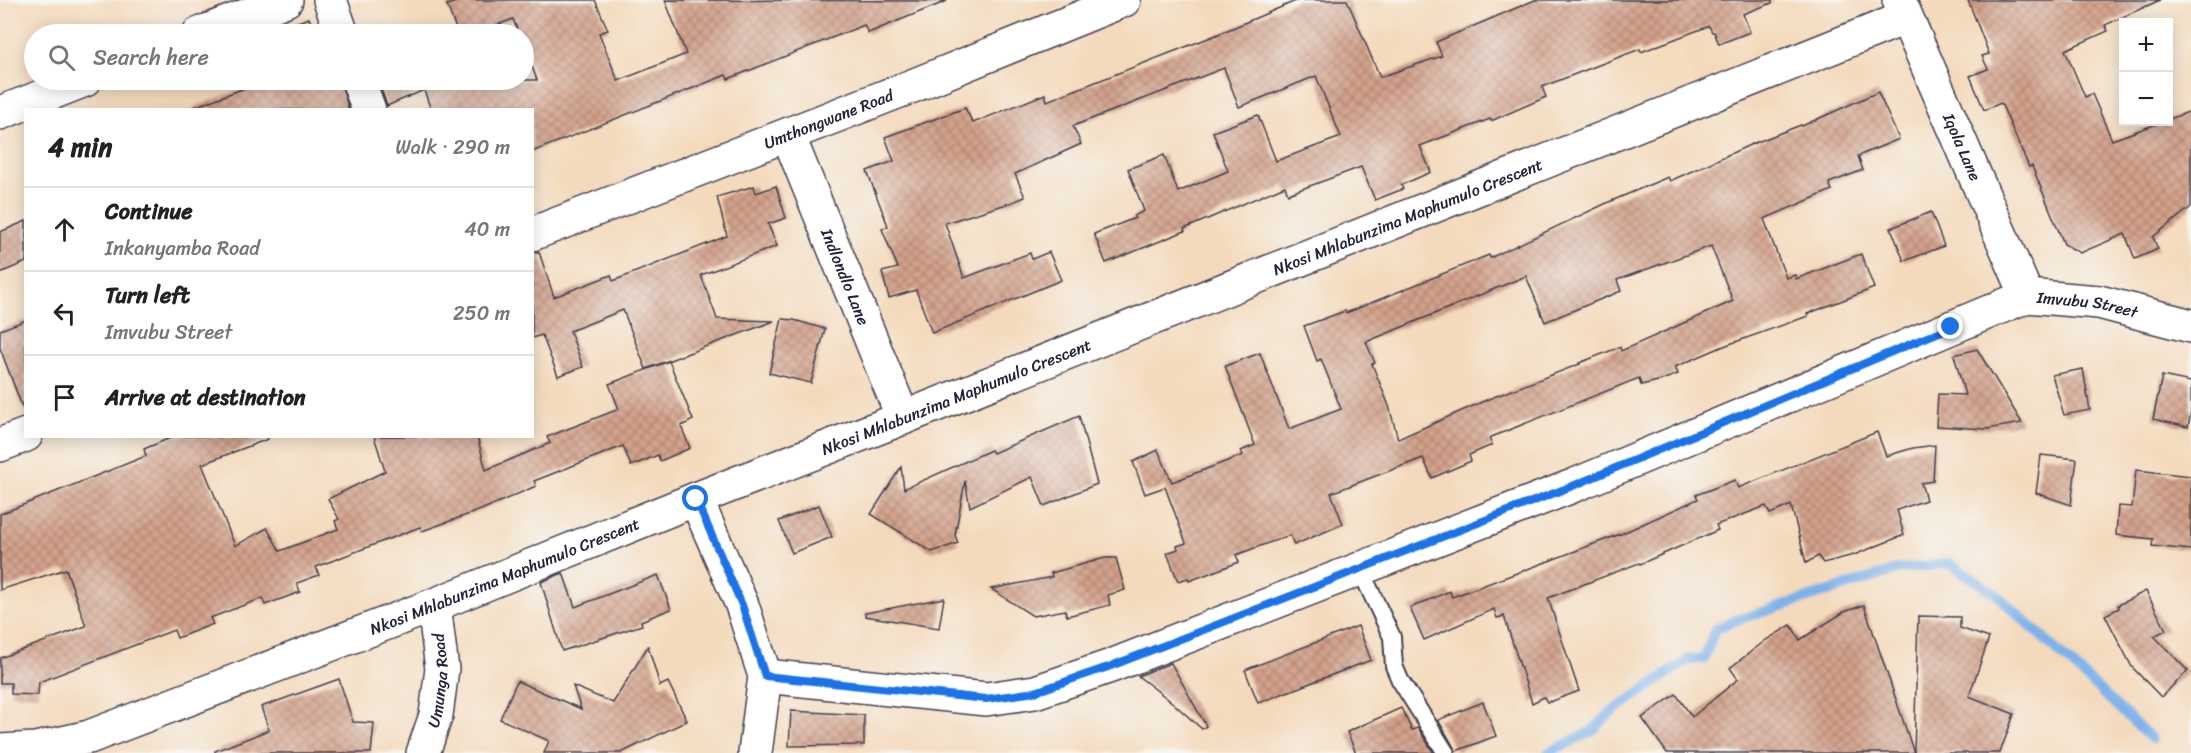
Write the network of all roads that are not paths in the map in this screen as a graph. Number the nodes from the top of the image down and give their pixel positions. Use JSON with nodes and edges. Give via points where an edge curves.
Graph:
{"nodes":[{"id":1,"x":286,"y":0,"type":"edge"},
{"id":2,"x":330,"y":0,"type":"edge"},
{"id":3,"x":1124,"y":0,"type":"edge"},
{"id":4,"x":1902,"y":9,"type":"edge"},
{"id":5,"x":225,"y":24,"type":"edge"},
{"id":6,"x":338,"y":24,"type":"edge"},
{"id":7,"x":59,"y":90,"type":"edge"},
{"id":8,"x":362,"y":90,"type":"edge"},
{"id":9,"x":368,"y":108,"type":"edge"},
{"id":10,"x":0,"y":113,"type":"edge"},
{"id":11,"x":788,"y":135,"type":"junction"},
{"id":12,"x":534,"y":233,"type":"edge"},
{"id":13,"x":2027,"y":296,"type":"junction"},
{"id":14,"x":2191,"y":326,"type":"edge"},
{"id":15,"x":903,"y":418,"type":"junction"},
{"id":16,"x":24,"y":436,"type":"edge"},
{"id":17,"x":0,"y":445,"type":"edge"},
{"id":18,"x":696,"y":499,"type":"junction"},
{"id":19,"x":1360,"y":569,"type":"junction"},
{"id":20,"x":434,"y":605,"type":"junction"},
{"id":21,"x":765,"y":676,"type":"junction"},
{"id":22,"x":0,"y":751,"type":"edge"},
{"id":23,"x":423,"y":753,"type":"edge"},
{"id":24,"x":755,"y":753,"type":"edge"},
{"id":25,"x":1446,"y":753,"type":"edge"}],
"edges":[{"from":1,"to":5,"type":"street"},
{"from":2,"to":6,"type":"street"},
{"from":3,"to":11,"type":"street","name":"Umthongwane Road"},
{"from":4,"to":13,"type":"street","name":"Iqola Lane"},
{"from":4,"to":15,"type":"street","name":"Nkosi Mhlabunzima Maphumulo Crescent"},
{"from":7,"to":10,"type":"street"},
{"from":8,"to":9,"type":"street"},
{"from":11,"to":12,"type":"street","name":"Umthongwane Road"},
{"from":11,"to":15,"type":"street","name":"Indlondlo Lane"},
{"from":13,"to":14,"type":"street","name":"Imvubu Street","via":[[2099,302]]},
{"from":13,"to":19,"type":"street","name":"Imvubu Street","via":[[1575,485]]},
{"from":15,"to":18,"type":"street","name":"Nkosi Mhlabunzima Maphumulo Crescent"},
{"from":16,"to":17,"type":"street"},
{"from":18,"to":20,"type":"street","name":"Nkosi Mhlabunzima Maphumulo Crescent"},
{"from":18,"to":21,"type":"street","via":[[742,605]]},
{"from":19,"to":21,"type":"street","name":"Imvubu Street","via":[[1035,692],[986,699]]},
{"from":19,"to":25,"type":"lane","via":[[1392,638],[1394,666],[1400,680]]},
{"from":20,"to":22,"type":"street","name":"Nkosi Mhlabunzima Maphumulo Crescent","via":[[89,737],[35,749]]},
{"from":20,"to":23,"type":"street","name":"Umunga Road","via":[[442,669],[436,715]]},
{"from":21,"to":24,"type":"street"}]}
